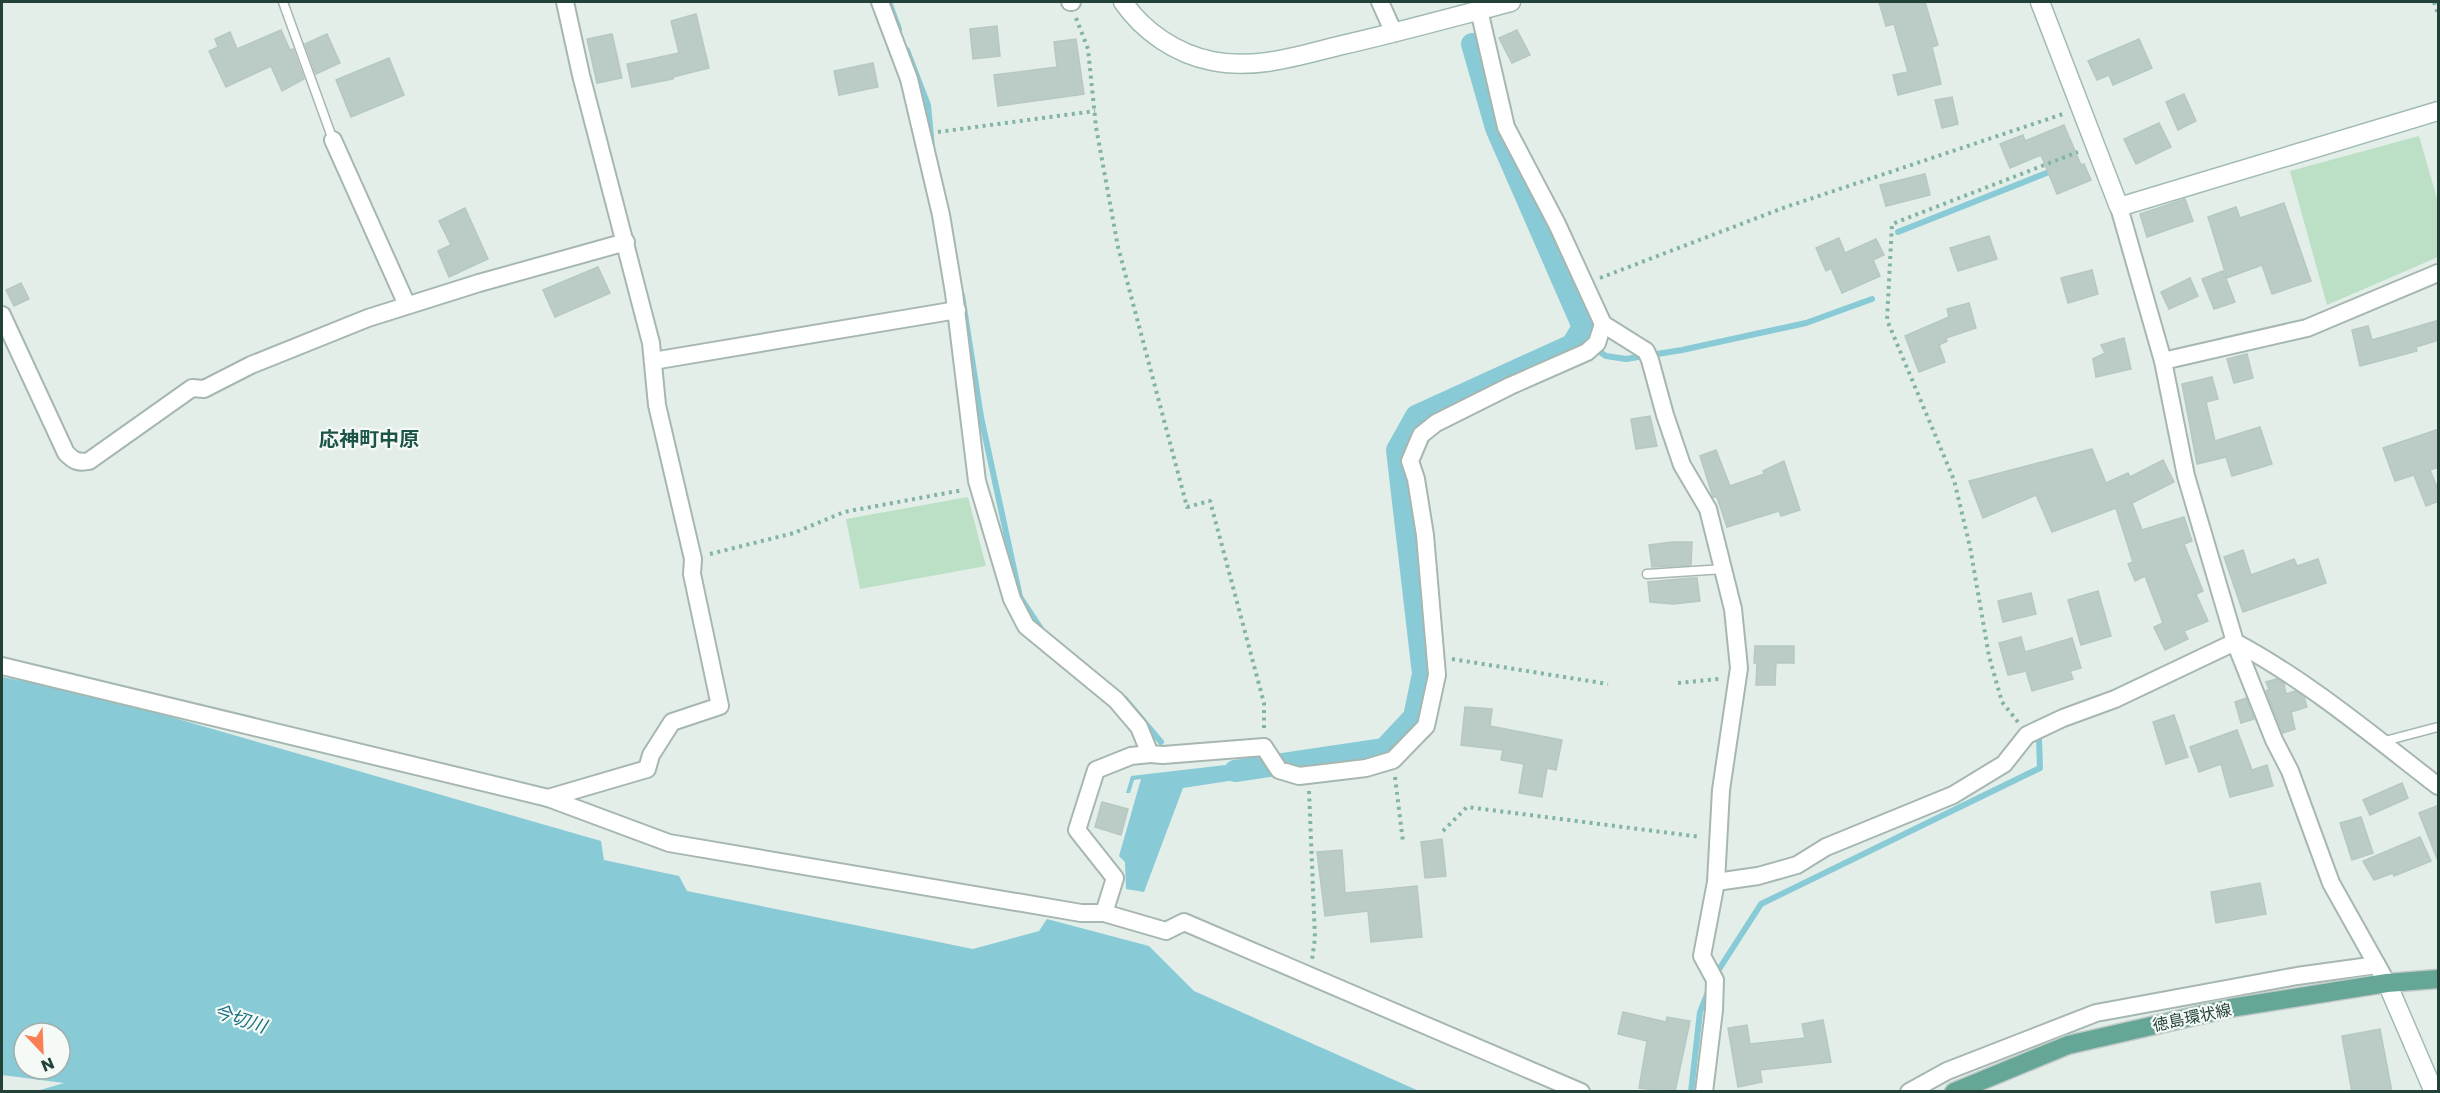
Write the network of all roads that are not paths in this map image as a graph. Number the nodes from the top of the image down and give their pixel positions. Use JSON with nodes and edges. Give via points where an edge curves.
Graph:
{"nodes":[{"id":1,"x":283,"y":2,"type":"edge"},
{"id":2,"x":565,"y":2,"type":"edge"},
{"id":3,"x":880,"y":2,"type":"edge"},
{"id":4,"x":1123,"y":2,"type":"edge"},
{"id":5,"x":1380,"y":2,"type":"edge"},
{"id":6,"x":1511,"y":2,"type":"edge"},
{"id":7,"x":2040,"y":2,"type":"edge"},
{"id":8,"x":1474,"y":8,"type":"edge"},
{"id":9,"x":1394,"y":33,"type":"junction"},
{"id":10,"x":2439,"y":111,"type":"edge"},
{"id":11,"x":333,"y":140,"type":"joint"},
{"id":12,"x":2119,"y":207,"type":"junction"},
{"id":13,"x":626,"y":242,"type":"junction"},
{"id":14,"x":2439,"y":273,"type":"edge"},
{"id":15,"x":407,"y":305,"type":"junction"},
{"id":16,"x":957,"y":310,"type":"junction"},
{"id":17,"x":2,"y":315,"type":"edge"},
{"id":18,"x":1604,"y":324,"type":"junction"},
{"id":19,"x":8,"y":344,"type":"edge"},
{"id":20,"x":653,"y":361,"type":"junction"},
{"id":21,"x":2163,"y":361,"type":"junction"},
{"id":22,"x":1724,"y":569,"type":"junction"},
{"id":23,"x":1647,"y":574,"type":"dead end"},
{"id":24,"x":2235,"y":642,"type":"junction"},
{"id":25,"x":2,"y":666,"type":"edge"},
{"id":26,"x":2439,"y":727,"type":"edge"},
{"id":27,"x":2381,"y":742,"type":"junction"},
{"id":28,"x":1150,"y":754,"type":"junction"},
{"id":29,"x":2439,"y":786,"type":"edge"},
{"id":30,"x":548,"y":798,"type":"junction"},
{"id":31,"x":1716,"y":882,"type":"junction"},
{"id":32,"x":1104,"y":913,"type":"junction"},
{"id":33,"x":2377,"y":965,"type":"junction"},
{"id":34,"x":2439,"y":979,"type":"edge"},
{"id":35,"x":2387,"y":983,"type":"junction"},
{"id":36,"x":1581,"y":1092,"type":"edge"},
{"id":37,"x":1704,"y":1092,"type":"edge"},
{"id":38,"x":1909,"y":1092,"type":"edge"},
{"id":39,"x":1954,"y":1092,"type":"edge"},
{"id":40,"x":2434,"y":1092,"type":"edge"}],
"edges":[{"from":1,"to":11,"type":"lane"},
{"from":2,"to":13,"type":"street"},
{"from":3,"to":16,"type":"street","via":[[909,79],[941,215]]},
{"from":4,"to":9,"type":"street","via":[[1166,44],[1212,62],[1272,61]]},
{"from":5,"to":9,"type":"street"},
{"from":6,"to":8,"type":"street"},
{"from":7,"to":12,"type":"street"},
{"from":8,"to":9,"type":"street"},
{"from":8,"to":18,"type":"street","via":[[1506,127]]},
{"from":10,"to":12,"type":"street"},
{"from":11,"to":15,"type":"street"},
{"from":12,"to":21,"type":"street"},
{"from":13,"to":15,"type":"street"},
{"from":13,"to":20,"type":"street"},
{"from":14,"to":21,"type":"street","via":[[2307,328]]},
{"from":15,"to":19,"type":"street","via":[[251,365],[204,389],[192,388],[89,461],[80,463],[66,453]]},
{"from":16,"to":20,"type":"street"},
{"from":16,"to":28,"type":"street","via":[[979,487],[1012,599],[1026,626],[1116,700],[1139,726]]},
{"from":17,"to":19,"type":"street"},
{"from":18,"to":22,"type":"street","via":[[1648,356],[1682,465],[1708,509]]},
{"from":18,"to":28,"type":"street","via":[[1592,348],[1436,423],[1421,435],[1410,461],[1425,535],[1437,675],[1426,726],[1393,760],[1366,768],[1299,776],[1271,758]]},
{"from":20,"to":30,"type":"street","via":[[657,405],[693,559],[692,573],[720,706],[672,722],[651,755],[647,769]]},
{"from":21,"to":24,"type":"street","via":[[2186,476]]},
{"from":22,"to":23,"type":"lane"},
{"from":22,"to":31,"type":"street","via":[[1739,668],[1721,790]]},
{"from":24,"to":27,"type":"street","via":[[2302,683]]},
{"from":24,"to":31,"type":"street","via":[[2115,699],[2027,735],[2004,764],[1953,795],[1826,847],[1797,865]]},
{"from":24,"to":33,"type":"street","via":[[2290,771],[2331,883]]},
{"from":25,"to":30,"type":"street"},
{"from":26,"to":27,"type":"lane"},
{"from":27,"to":29,"type":"street"},
{"from":28,"to":32,"type":"street","via":[[1131,756],[1096,770],[1077,830],[1115,878]]},
{"from":30,"to":32,"type":"street","via":[[669,843],[1081,913]]},
{"from":31,"to":37,"type":"street","via":[[1702,956],[1714,980]]},
{"from":32,"to":36,"type":"street","via":[[1166,931],[1184,922]]},
{"from":33,"to":35,"type":"street"},
{"from":33,"to":38,"type":"street","via":[[2096,1013],[1947,1071]]},
{"from":34,"to":35,"type":"main road","name":"徳島環状線"},
{"from":35,"to":39,"type":"main road","name":"徳島環状線","via":[[2230,1008],[2068,1045]]},
{"from":35,"to":40,"type":"street"}]}
